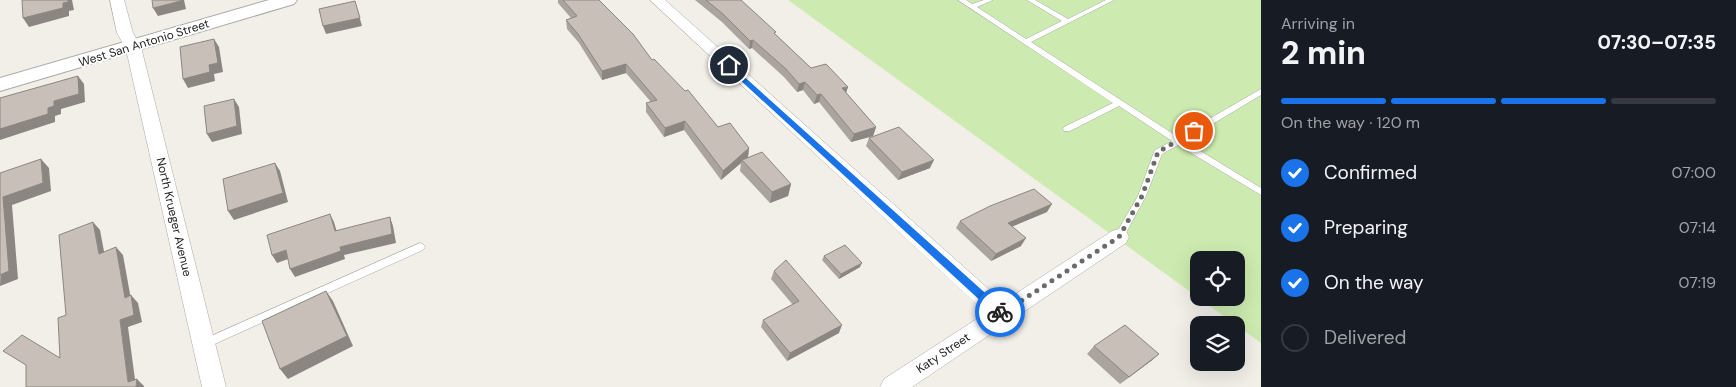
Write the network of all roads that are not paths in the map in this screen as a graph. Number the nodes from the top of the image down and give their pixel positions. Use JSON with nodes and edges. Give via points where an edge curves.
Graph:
{"nodes":[{"id":1,"x":118,"y":0,"type":"edge"},
{"id":2,"x":288,"y":0,"type":"edge"},
{"id":3,"x":657,"y":0,"type":"edge"},
{"id":4,"x":961,"y":0,"type":"edge"},
{"id":5,"x":990,"y":0,"type":"edge"},
{"id":6,"x":1030,"y":0,"type":"edge"},
{"id":7,"x":1111,"y":0,"type":"edge"},
{"id":8,"x":971,"y":6,"type":"junction"},
{"id":9,"x":1067,"y":21,"type":"junction"},
{"id":10,"x":1025,"y":42,"type":"junction"},
{"id":11,"x":133,"y":47,"type":"junction"},
{"id":12,"x":0,"y":85,"type":"edge"},
{"id":13,"x":1261,"y":92,"type":"edge"},
{"id":14,"x":1119,"y":104,"type":"junction"},
{"id":15,"x":1067,"y":129,"type":"dead end"},
{"id":16,"x":1178,"y":141,"type":"junction"},
{"id":17,"x":1261,"y":192,"type":"edge"},
{"id":18,"x":1119,"y":237,"type":"joint"},
{"id":19,"x":420,"y":246,"type":"dead end"},
{"id":20,"x":1001,"y":314,"type":"junction"},
{"id":21,"x":204,"y":344,"type":"junction"},
{"id":22,"x":214,"y":387,"type":"edge"},
{"id":23,"x":892,"y":387,"type":"edge"}],
"edges":[{"from":1,"to":11,"type":"street","name":"North Krueger Avenue","via":[[125,33]]},
{"from":2,"to":11,"type":"street","name":"West San Antonio Street"},
{"from":3,"to":20,"type":"street"},
{"from":4,"to":8,"type":"lane"},
{"from":5,"to":8,"type":"lane"},
{"from":6,"to":9,"type":"lane"},
{"from":7,"to":9,"type":"lane"},
{"from":8,"to":10,"type":"lane"},
{"from":9,"to":10,"type":"lane"},
{"from":10,"to":14,"type":"lane"},
{"from":11,"to":12,"type":"street","name":"West San Antonio Street"},
{"from":11,"to":21,"type":"street","name":"North Krueger Avenue"},
{"from":13,"to":16,"type":"lane"},
{"from":14,"to":15,"type":"lane"},
{"from":14,"to":16,"type":"lane"},
{"from":16,"to":17,"type":"lane"},
{"from":16,"to":18,"type":"lane","via":[[1158,152],[1142,196]]},
{"from":18,"to":20,"type":"street","name":"Katy Street"},
{"from":19,"to":21,"type":"lane"},
{"from":20,"to":23,"type":"street","name":"Katy Street"},
{"from":21,"to":22,"type":"street","name":"North Krueger Avenue"}]}
